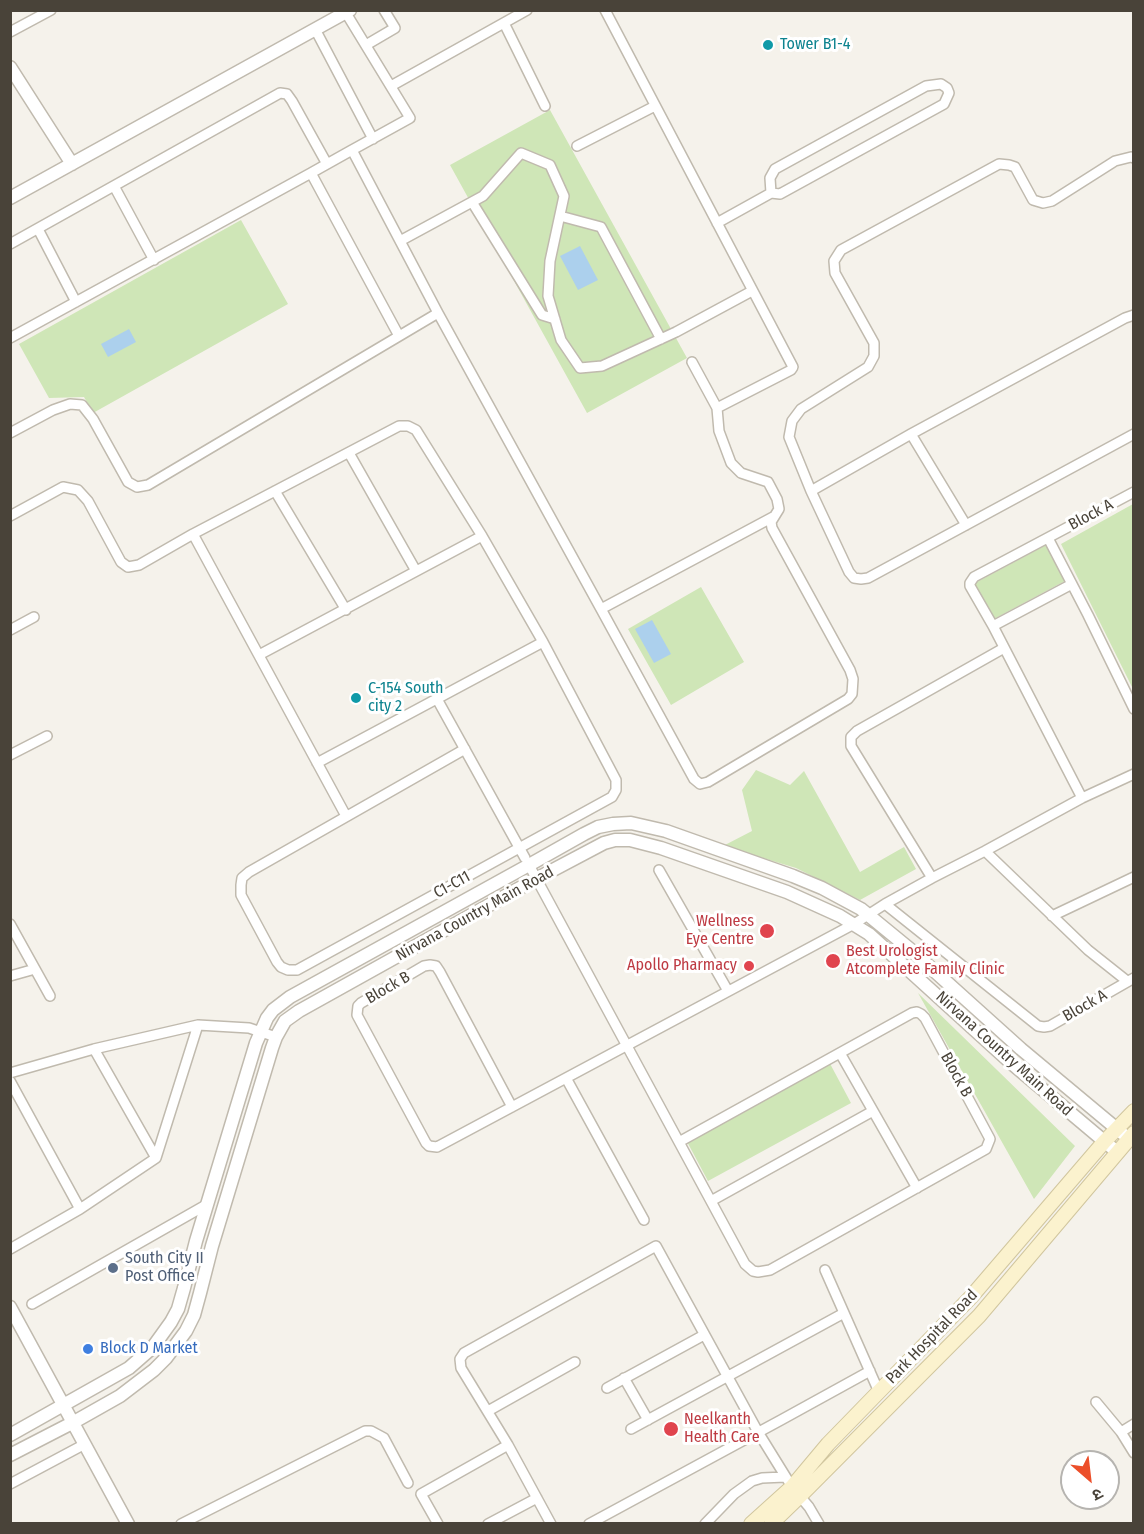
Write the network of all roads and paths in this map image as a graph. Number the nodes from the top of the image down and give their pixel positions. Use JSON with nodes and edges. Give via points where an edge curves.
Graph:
{"nodes":[{"id":1,"x":51,"y":10,"type":"edge"},
{"id":2,"x":384,"y":10,"type":"edge"},
{"id":3,"x":527,"y":10,"type":"edge"},
{"id":4,"x":604,"y":10,"type":"edge"},
{"id":5,"x":348,"y":12,"type":"edge"},
{"id":6,"x":504,"y":23,"type":"junction"},
{"id":7,"x":315,"y":29,"type":"junction"},
{"id":8,"x":10,"y":32,"type":"edge"},
{"id":9,"x":366,"y":45,"type":"junction"},
{"id":10,"x":11,"y":68,"type":"edge"},
{"id":11,"x":391,"y":86,"type":"junction"},
{"id":12,"x":545,"y":106,"type":"dead end"},
{"id":13,"x":655,"y":106,"type":"junction"},
{"id":14,"x":373,"y":139,"type":"junction"},
{"id":15,"x":577,"y":146,"type":"dead end"},
{"id":16,"x":352,"y":150,"type":"junction"},
{"id":17,"x":1134,"y":158,"type":"edge"},
{"id":18,"x":72,"y":164,"type":"junction"},
{"id":19,"x":327,"y":164,"type":"junction"},
{"id":20,"x":311,"y":173,"type":"junction"},
{"id":21,"x":114,"y":186,"type":"junction"},
{"id":22,"x":771,"y":193,"type":"junction"},
{"id":23,"x":10,"y":198,"type":"edge"},
{"id":24,"x":472,"y":202,"type":"junction"},
{"id":25,"x":560,"y":216,"type":"junction"},
{"id":26,"x":717,"y":223,"type":"junction"},
{"id":27,"x":38,"y":229,"type":"junction"},
{"id":28,"x":400,"y":241,"type":"junction"},
{"id":29,"x":10,"y":244,"type":"edge"},
{"id":30,"x":154,"y":260,"type":"junction"},
{"id":31,"x":752,"y":291,"type":"junction"},
{"id":32,"x":76,"y":302,"type":"junction"},
{"id":33,"x":438,"y":313,"type":"junction"},
{"id":34,"x":1134,"y":315,"type":"edge"},
{"id":35,"x":555,"y":319,"type":"junction"},
{"id":36,"x":399,"y":336,"type":"junction"},
{"id":37,"x":10,"y":338,"type":"edge"},
{"id":38,"x":661,"y":339,"type":"junction"},
{"id":39,"x":692,"y":362,"type":"dead end"},
{"id":40,"x":717,"y":408,"type":"junction"},
{"id":41,"x":10,"y":433,"type":"edge"},
{"id":42,"x":911,"y":434,"type":"junction"},
{"id":43,"x":1134,"y":434,"type":"edge"},
{"id":44,"x":349,"y":453,"type":"junction"},
{"id":45,"x":275,"y":491,"type":"junction"},
{"id":46,"x":811,"y":491,"type":"junction"},
{"id":47,"x":1134,"y":492,"type":"edge"},
{"id":48,"x":10,"y":516,"type":"edge"},
{"id":49,"x":773,"y":518,"type":"junction"},
{"id":50,"x":966,"y":525,"type":"junction"},
{"id":51,"x":193,"y":534,"type":"junction"},
{"id":52,"x":482,"y":536,"type":"junction"},
{"id":53,"x":1048,"y":538,"type":"junction"},
{"id":54,"x":416,"y":571,"type":"junction"},
{"id":55,"x":1072,"y":584,"type":"junction"},
{"id":56,"x":601,"y":609,"type":"junction"},
{"id":57,"x":346,"y":610,"type":"junction"},
{"id":58,"x":34,"y":617,"type":"dead end"},
{"id":59,"x":993,"y":626,"type":"junction"},
{"id":60,"x":10,"y":630,"type":"edge"},
{"id":61,"x":543,"y":642,"type":"junction"},
{"id":62,"x":1004,"y":648,"type":"junction"},
{"id":63,"x":259,"y":656,"type":"junction"},
{"id":64,"x":437,"y":699,"type":"junction"},
{"id":65,"x":1134,"y":709,"type":"edge"},
{"id":66,"x":47,"y":736,"type":"dead end"},
{"id":67,"x":465,"y":749,"type":"junction"},
{"id":68,"x":10,"y":755,"type":"edge"},
{"id":69,"x":317,"y":763,"type":"junction"},
{"id":70,"x":1134,"y":774,"type":"edge"},
{"id":71,"x":1082,"y":798,"type":"junction"},
{"id":72,"x":346,"y":816,"type":"junction"},
{"id":73,"x":520,"y":848,"type":"junction"},
{"id":74,"x":985,"y":851,"type":"junction"},
{"id":75,"x":527,"y":862,"type":"junction"},
{"id":76,"x":659,"y":870,"type":"dead end"},
{"id":77,"x":1134,"y":877,"type":"edge"},
{"id":78,"x":932,"y":878,"type":"junction"},
{"id":79,"x":536,"y":879,"type":"junction"},
{"id":80,"x":885,"y":904,"type":"junction"},
{"id":81,"x":868,"y":916,"type":"junction"},
{"id":82,"x":1052,"y":916,"type":"junction"},
{"id":83,"x":10,"y":924,"type":"edge"},
{"id":84,"x":854,"y":924,"type":"junction"},
{"id":85,"x":35,"y":969,"type":"junction"},
{"id":86,"x":10,"y":975,"type":"edge"},
{"id":87,"x":1130,"y":980,"type":"edge"},
{"id":88,"x":728,"y":992,"type":"junction"},
{"id":89,"x":50,"y":996,"type":"dead end"},
{"id":90,"x":198,"y":1025,"type":"junction"},
{"id":91,"x":260,"y":1031,"type":"junction"},
{"id":92,"x":276,"y":1037,"type":"junction"},
{"id":93,"x":627,"y":1046,"type":"junction"},
{"id":94,"x":94,"y":1049,"type":"junction"},
{"id":95,"x":840,"y":1053,"type":"junction"},
{"id":96,"x":10,"y":1073,"type":"edge"},
{"id":97,"x":567,"y":1078,"type":"junction"},
{"id":98,"x":10,"y":1081,"type":"edge"},
{"id":99,"x":512,"y":1107,"type":"junction"},
{"id":100,"x":873,"y":1111,"type":"junction"},
{"id":101,"x":1134,"y":1111,"type":"edge"},
{"id":102,"x":1117,"y":1130,"type":"junction"},
{"id":103,"x":1131,"y":1136,"type":"edge"},
{"id":104,"x":679,"y":1142,"type":"junction"},
{"id":105,"x":1104,"y":1142,"type":"junction"},
{"id":106,"x":1117,"y":1152,"type":"junction"},
{"id":107,"x":156,"y":1158,"type":"junction"},
{"id":108,"x":917,"y":1188,"type":"junction"},
{"id":109,"x":711,"y":1201,"type":"junction"},
{"id":110,"x":207,"y":1205,"type":"junction"},
{"id":111,"x":80,"y":1209,"type":"junction"},
{"id":112,"x":644,"y":1220,"type":"dead end"},
{"id":113,"x":10,"y":1249,"type":"edge"},
{"id":114,"x":825,"y":1270,"type":"dead end"},
{"id":115,"x":32,"y":1304,"type":"dead end"},
{"id":116,"x":10,"y":1307,"type":"edge"},
{"id":117,"x":844,"y":1313,"type":"junction"},
{"id":118,"x":704,"y":1335,"type":"junction"},
{"id":119,"x":575,"y":1362,"type":"dead end"},
{"id":120,"x":870,"y":1371,"type":"junction"},
{"id":121,"x":727,"y":1377,"type":"junction"},
{"id":122,"x":624,"y":1378,"type":"junction"},
{"id":123,"x":607,"y":1388,"type":"dead end"},
{"id":124,"x":879,"y":1392,"type":"junction"},
{"id":125,"x":1096,"y":1402,"type":"dead end"},
{"id":126,"x":64,"y":1406,"type":"junction"},
{"id":127,"x":488,"y":1411,"type":"junction"},
{"id":128,"x":648,"y":1420,"type":"junction"},
{"id":129,"x":74,"y":1422,"type":"junction"},
{"id":130,"x":1134,"y":1424,"type":"edge"},
{"id":131,"x":631,"y":1429,"type":"dead end"},
{"id":132,"x":758,"y":1432,"type":"junction"},
{"id":133,"x":1121,"y":1432,"type":"junction"},
{"id":134,"x":10,"y":1435,"type":"edge"},
{"id":135,"x":85,"y":1444,"type":"junction"},
{"id":136,"x":508,"y":1445,"type":"junction"},
{"id":137,"x":1134,"y":1453,"type":"edge"},
{"id":138,"x":10,"y":1455,"type":"edge"},
{"id":139,"x":408,"y":1483,"type":"dead end"},
{"id":140,"x":10,"y":1484,"type":"edge"},
{"id":141,"x":792,"y":1487,"type":"junction"},
{"id":142,"x":537,"y":1498,"type":"junction"},
{"id":143,"x":128,"y":1524,"type":"edge"},
{"id":144,"x":181,"y":1524,"type":"edge"},
{"id":145,"x":438,"y":1524,"type":"edge"},
{"id":146,"x":488,"y":1524,"type":"edge"},
{"id":147,"x":551,"y":1524,"type":"edge"},
{"id":148,"x":588,"y":1524,"type":"edge"},
{"id":149,"x":705,"y":1524,"type":"edge"},
{"id":150,"x":751,"y":1524,"type":"edge"},
{"id":151,"x":771,"y":1524,"type":"edge"},
{"id":152,"x":819,"y":1524,"type":"edge"}],
"edges":[{"from":1,"to":8,"type":"street"},
{"from":2,"to":9,"type":"street","via":[[395,28]]},
{"from":3,"to":6,"type":"street"},
{"from":4,"to":13,"type":"street"},
{"from":5,"to":7,"type":"street"},
{"from":5,"to":9,"type":"street"},
{"from":6,"to":11,"type":"street"},
{"from":6,"to":12,"type":"street"},
{"from":7,"to":14,"type":"street"},
{"from":7,"to":18,"type":"street"},
{"from":9,"to":11,"type":"street"},
{"from":10,"to":18,"type":"street"},
{"from":11,"to":14,"type":"street","via":[[410,118]]},
{"from":13,"to":15,"type":"street"},
{"from":13,"to":26,"type":"street"},
{"from":14,"to":16,"type":"street"},
{"from":16,"to":19,"type":"street"},
{"from":16,"to":28,"type":"street"},
{"from":17,"to":46,"type":"street","via":[[1115,161],[1052,201],[1042,203],[1034,200],[1015,167],[999,165],[841,250],[834,261],[835,273],[874,343],[874,356],[868,367],[801,409],[792,421],[789,437]]},
{"from":18,"to":23,"type":"street"},
{"from":19,"to":20,"type":"street"},
{"from":19,"to":21,"type":"street","via":[[292,101],[287,94],[280,93]]},
{"from":20,"to":30,"type":"street"},
{"from":20,"to":36,"type":"street"},
{"from":21,"to":27,"type":"street"},
{"from":21,"to":30,"type":"street"},
{"from":22,"to":22,"type":"street","via":[[770,178],[775,169],[926,86],[947,87],[949,93],[944,104],[780,194]]},
{"from":22,"to":26,"type":"street"},
{"from":24,"to":25,"type":"street","via":[[483,196],[521,153],[550,165],[564,196]]},
{"from":24,"to":28,"type":"street"},
{"from":24,"to":35,"type":"street","via":[[542,315]]},
{"from":25,"to":35,"type":"street","via":[[550,261],[548,296]]},
{"from":25,"to":38,"type":"street","via":[[601,227]]},
{"from":26,"to":31,"type":"street"},
{"from":27,"to":29,"type":"street"},
{"from":27,"to":32,"type":"street"},
{"from":28,"to":33,"type":"street"},
{"from":30,"to":32,"type":"street"},
{"from":31,"to":38,"type":"street"},
{"from":31,"to":40,"type":"street","via":[[792,369]]},
{"from":32,"to":37,"type":"street"},
{"from":33,"to":36,"type":"street"},
{"from":33,"to":56,"type":"street"},
{"from":34,"to":42,"type":"street"},
{"from":35,"to":38,"type":"street","via":[[561,340],[580,368],[602,366]]},
{"from":36,"to":41,"type":"street","via":[[148,485],[137,487],[128,482],[82,405],[70,404],[53,410]]},
{"from":39,"to":40,"type":"street"},
{"from":40,"to":49,"type":"street","via":[[719,430],[731,463],[741,473],[768,482],[779,509]]},
{"from":42,"to":46,"type":"street"},
{"from":42,"to":50,"type":"street"},
{"from":43,"to":50,"type":"street"},
{"from":44,"to":45,"type":"street"},
{"from":44,"to":52,"type":"street","via":[[399,426],[416,430]]},
{"from":44,"to":54,"type":"street"},
{"from":45,"to":51,"type":"street"},
{"from":45,"to":57,"type":"street"},
{"from":46,"to":50,"type":"street","via":[[854,578],[868,578]]},
{"from":47,"to":53,"type":"street","name":"Block A"},
{"from":48,"to":51,"type":"street","via":[[63,487],[78,490],[121,562],[128,567],[139,565]]},
{"from":49,"to":56,"type":"street"},
{"from":49,"to":56,"type":"street","via":[[772,528],[850,670],[852,694],[708,782],[700,784],[694,779]]},
{"from":51,"to":63,"type":"street"},
{"from":52,"to":54,"type":"street"},
{"from":52,"to":61,"type":"street"},
{"from":53,"to":55,"type":"street"},
{"from":53,"to":59,"type":"street","name":"Block A","via":[[971,580],[970,586]]},
{"from":54,"to":57,"type":"street"},
{"from":55,"to":59,"type":"street"},
{"from":55,"to":65,"type":"street"},
{"from":57,"to":63,"type":"street"},
{"from":58,"to":60,"type":"street"},
{"from":59,"to":62,"type":"street","name":"Block A"},
{"from":61,"to":64,"type":"street"},
{"from":61,"to":73,"type":"street","name":"C1-C11","via":[[616,780],[616,790],[612,797]]},
{"from":62,"to":71,"type":"street","name":"Block A"},
{"from":62,"to":78,"type":"street","via":[[851,737],[851,746]]},
{"from":63,"to":69,"type":"street"},
{"from":64,"to":67,"type":"street","name":"Block B"},
{"from":64,"to":69,"type":"street"},
{"from":66,"to":68,"type":"street"},
{"from":67,"to":72,"type":"street"},
{"from":67,"to":73,"type":"street","name":"Block B"},
{"from":69,"to":72,"type":"street"},
{"from":70,"to":71,"type":"street"},
{"from":71,"to":74,"type":"street"},
{"from":72,"to":73,"type":"street","name":"C1-C11","via":[[249,872],[240,885],[276,962],[288,970],[297,970]]},
{"from":73,"to":75,"type":"street","name":"Block B"},
{"from":74,"to":78,"type":"street"},
{"from":74,"to":82,"type":"street","name":"Block A"},
{"from":75,"to":79,"type":"street","name":"Block B"},
{"from":75,"to":81,"type":"street","name":"Nirvana Country Main Road","via":[[598,827],[631,823],[666,831],[793,876],[822,888]]},
{"from":75,"to":91,"type":"street","name":"Nirvana Country Main Road","via":[[290,997],[273,1010]]},
{"from":76,"to":88,"type":"street"},
{"from":77,"to":82,"type":"street"},
{"from":78,"to":80,"type":"street"},
{"from":79,"to":84,"type":"street","name":"Nirvana Country Main Road","via":[[604,843],[630,840],[787,892]]},
{"from":79,"to":92,"type":"street","name":"Nirvana Country Main Road","via":[[299,1011],[285,1022]]},
{"from":79,"to":93,"type":"street","name":"Block B"},
{"from":80,"to":81,"type":"street","name":"Block B"},
{"from":80,"to":87,"type":"street","name":"Block A","via":[[1038,1026],[1050,1026]]},
{"from":81,"to":84,"type":"street","name":"Block B"},
{"from":81,"to":102,"type":"street","name":"Nirvana Country Main Road"},
{"from":82,"to":87,"type":"street","name":"Block A","via":[[1088,950]]},
{"from":83,"to":85,"type":"street"},
{"from":84,"to":88,"type":"street","name":"Block B"},
{"from":84,"to":105,"type":"street","name":"Nirvana Country Main Road"},
{"from":85,"to":86,"type":"street"},
{"from":85,"to":89,"type":"street"},
{"from":88,"to":93,"type":"street","name":"Block B"},
{"from":90,"to":91,"type":"street"},
{"from":90,"to":94,"type":"street"},
{"from":90,"to":107,"type":"street"},
{"from":91,"to":92,"type":"street"},
{"from":91,"to":110,"type":"street","name":"Nirvana Country Main Road"},
{"from":92,"to":129,"type":"street","name":"Nirvana Country Main Road","via":[[194,1315],[166,1358],[120,1396]]},
{"from":93,"to":97,"type":"street","name":"Block B"},
{"from":93,"to":104,"type":"street","name":"Block B"},
{"from":94,"to":96,"type":"street"},
{"from":94,"to":107,"type":"street"},
{"from":95,"to":100,"type":"street"},
{"from":95,"to":104,"type":"street","name":"Block B"},
{"from":95,"to":108,"type":"street","name":"Block B","via":[[912,1013],[925,1018],[990,1139],[986,1149]]},
{"from":97,"to":99,"type":"street","name":"Block B"},
{"from":97,"to":112,"type":"street"},
{"from":98,"to":111,"type":"street"},
{"from":99,"to":99,"type":"street","name":"Block B","via":[[437,1148],[429,1146],[357,1015],[358,1006],[424,966],[436,966]]},
{"from":100,"to":108,"type":"street"},
{"from":100,"to":109,"type":"street"},
{"from":101,"to":102,"type":"main road","name":"Park Hospital Road"},
{"from":102,"to":103,"type":"street","name":"Nirvana Country Main Road"},
{"from":102,"to":105,"type":"main road","name":"Park Hospital Road"},
{"from":103,"to":106,"type":"main road","name":"Park Hospital Road"},
{"from":104,"to":109,"type":"street","name":"Block B"},
{"from":105,"to":106,"type":"street","name":"Nirvana Country Main Road"},
{"from":105,"to":124,"type":"main road","name":"Park Hospital Road","via":[[971,1297]]},
{"from":106,"to":141,"type":"main road","name":"Park Hospital Road","via":[[978,1316]]},
{"from":107,"to":111,"type":"street"},
{"from":108,"to":109,"type":"street","name":"Block B","via":[[770,1270],[758,1272],[745,1264]]},
{"from":110,"to":115,"type":"street"},
{"from":110,"to":126,"type":"street","name":"Nirvana Country Main Road","via":[[178,1309],[163,1334],[129,1368]]},
{"from":111,"to":113,"type":"street"},
{"from":114,"to":117,"type":"street"},
{"from":116,"to":126,"type":"street"},
{"from":117,"to":120,"type":"street"},
{"from":117,"to":121,"type":"street"},
{"from":118,"to":121,"type":"street"},
{"from":118,"to":122,"type":"street"},
{"from":118,"to":127,"type":"street","via":[[656,1246],[464,1353],[461,1368]]},
{"from":119,"to":127,"type":"street"},
{"from":120,"to":124,"type":"street"},
{"from":120,"to":132,"type":"street"},
{"from":121,"to":128,"type":"street"},
{"from":121,"to":132,"type":"street"},
{"from":122,"to":123,"type":"street"},
{"from":122,"to":128,"type":"street"},
{"from":124,"to":141,"type":"main road","name":"Park Hospital Road"},
{"from":125,"to":133,"type":"street"},
{"from":126,"to":129,"type":"street"},
{"from":126,"to":134,"type":"street","name":"Nirvana Country Main Road"},
{"from":127,"to":136,"type":"street"},
{"from":128,"to":131,"type":"street"},
{"from":129,"to":135,"type":"street"},
{"from":129,"to":138,"type":"street","name":"Nirvana Country Main Road"},
{"from":130,"to":133,"type":"street"},
{"from":132,"to":141,"type":"street"},
{"from":132,"to":148,"type":"street"},
{"from":133,"to":137,"type":"street"},
{"from":135,"to":140,"type":"street"},
{"from":135,"to":143,"type":"street"},
{"from":136,"to":142,"type":"street"},
{"from":136,"to":145,"type":"street","via":[[421,1494]]},
{"from":139,"to":144,"type":"street","via":[[384,1438],[365,1431]]},
{"from":141,"to":149,"type":"street","via":[[762,1478],[752,1481]]},
{"from":141,"to":150,"type":"main road","name":"Park Hospital Road"},
{"from":141,"to":151,"type":"main road","name":"Park Hospital Road"},
{"from":141,"to":152,"type":"street"},
{"from":142,"to":146,"type":"street"},
{"from":142,"to":147,"type":"street"}]}
